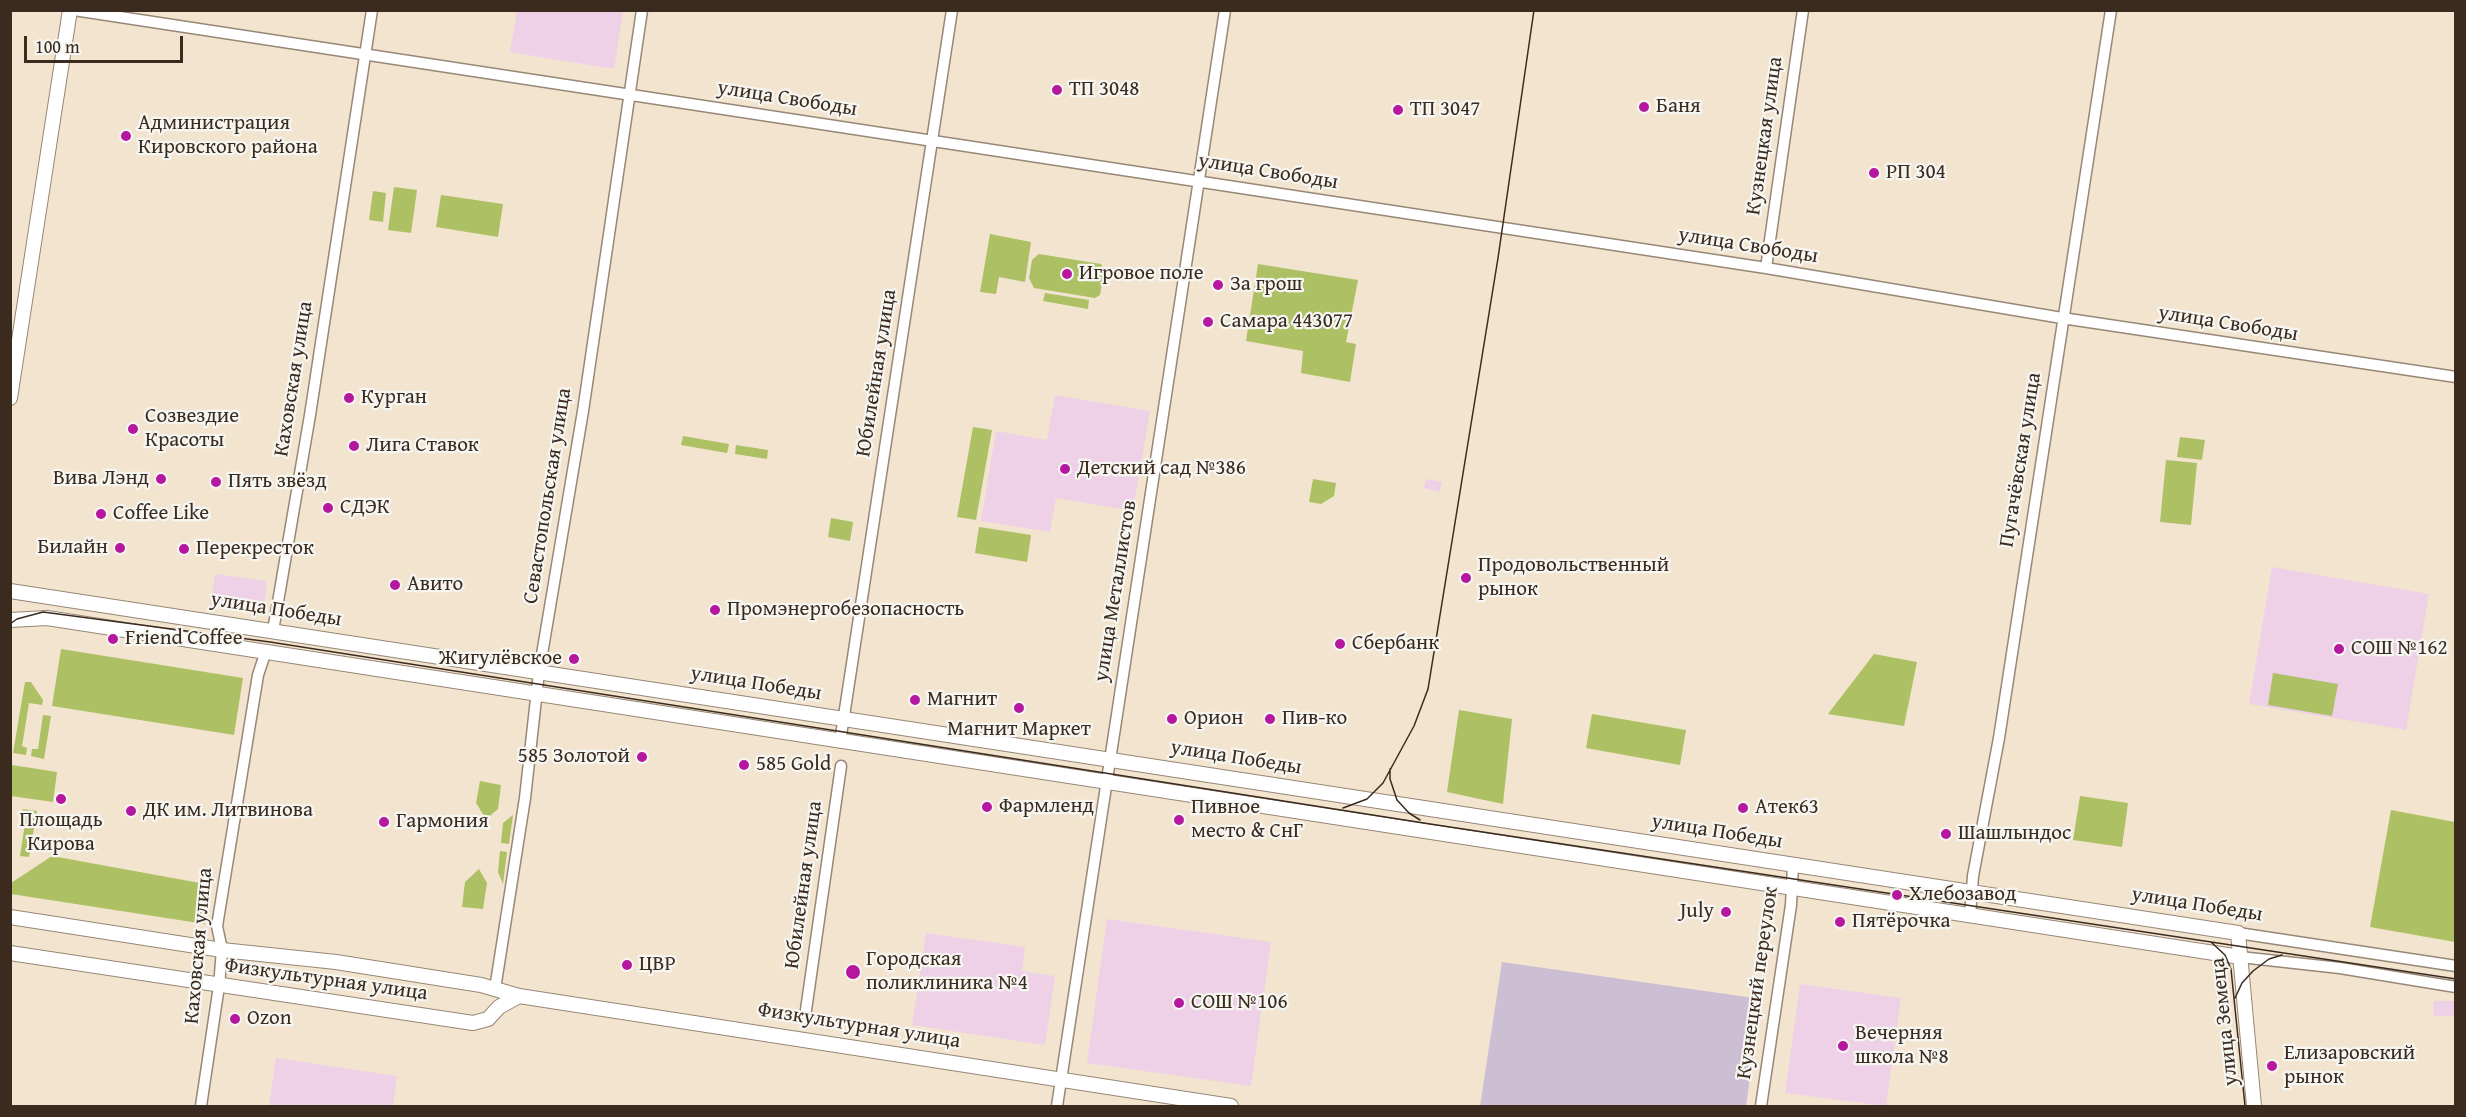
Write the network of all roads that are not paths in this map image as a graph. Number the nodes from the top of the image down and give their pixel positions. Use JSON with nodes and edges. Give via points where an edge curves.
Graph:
{"nodes":[{"id":1,"x":72,"y":10,"type":"edge"},
{"id":2,"x":372,"y":10,"type":"edge"},
{"id":3,"x":642,"y":10,"type":"edge"},
{"id":4,"x":952,"y":10,"type":"edge"},
{"id":5,"x":1225,"y":10,"type":"edge"},
{"id":6,"x":1803,"y":10,"type":"edge"},
{"id":7,"x":2111,"y":10,"type":"edge"},
{"id":8,"x":366,"y":55,"type":"junction"},
{"id":9,"x":629,"y":95,"type":"junction"},
{"id":10,"x":933,"y":141,"type":"junction"},
{"id":11,"x":1199,"y":182,"type":"junction"},
{"id":12,"x":1766,"y":268,"type":"junction"},
{"id":13,"x":2062,"y":318,"type":"junction"},
{"id":14,"x":2456,"y":377,"type":"edge"},
{"id":15,"x":10,"y":398,"type":"edge"},
{"id":16,"x":10,"y":591,"type":"edge"},
{"id":17,"x":10,"y":620,"type":"edge"},
{"id":18,"x":273,"y":631,"type":"junction"},
{"id":19,"x":267,"y":651,"type":"junction"},
{"id":20,"x":539,"y":672,"type":"junction"},
{"id":21,"x":537,"y":694,"type":"junction"},
{"id":22,"x":842,"y":718,"type":"junction"},
{"id":23,"x":840,"y":742,"type":"junction"},
{"id":24,"x":1110,"y":759,"type":"junction"},
{"id":25,"x":841,"y":766,"type":"dead end"},
{"id":26,"x":1107,"y":781,"type":"junction"},
{"id":27,"x":1793,"y":865,"type":"junction"},
{"id":28,"x":1792,"y":888,"type":"junction"},
{"id":29,"x":1972,"y":892,"type":"junction"},
{"id":30,"x":1970,"y":916,"type":"junction"},
{"id":31,"x":10,"y":917,"type":"edge"},
{"id":32,"x":2238,"y":933,"type":"junction"},
{"id":33,"x":222,"y":950,"type":"junction"},
{"id":34,"x":10,"y":953,"type":"edge"},
{"id":35,"x":2240,"y":957,"type":"junction"},
{"id":36,"x":2456,"y":966,"type":"edge"},
{"id":37,"x":481,"y":985,"type":"junction"},
{"id":38,"x":219,"y":986,"type":"junction"},
{"id":39,"x":2456,"y":987,"type":"edge"},
{"id":40,"x":495,"y":988,"type":"junction"},
{"id":41,"x":519,"y":996,"type":"junction"},
{"id":42,"x":806,"y":1010,"type":"dead end"},
{"id":43,"x":492,"y":1014,"type":"junction"},
{"id":44,"x":1061,"y":1079,"type":"junction"},
{"id":45,"x":201,"y":1107,"type":"edge"},
{"id":46,"x":1057,"y":1107,"type":"edge"},
{"id":47,"x":1231,"y":1107,"type":"edge"},
{"id":48,"x":1761,"y":1107,"type":"edge"},
{"id":49,"x":2254,"y":1107,"type":"edge"}],
"edges":[{"from":1,"to":8,"type":"street","name":"улица Свободы"},
{"from":1,"to":15,"type":"main road"},
{"from":2,"to":8,"type":"street","name":"Каховская улица"},
{"from":3,"to":9,"type":"street","name":"Севастопольская улица"},
{"from":4,"to":10,"type":"street","name":"Юбилейная улица"},
{"from":5,"to":11,"type":"street","name":"улица Металлистов"},
{"from":6,"to":12,"type":"street","name":"Кузнецкая улица"},
{"from":7,"to":13,"type":"street","name":"Пугачёвская улица"},
{"from":8,"to":9,"type":"street","name":"улица Свободы"},
{"from":8,"to":18,"type":"street","name":"Каховская улица"},
{"from":9,"to":10,"type":"street","name":"улица Свободы"},
{"from":9,"to":20,"type":"street","name":"Севастопольская улица","via":[[583,411]]},
{"from":10,"to":11,"type":"street","name":"улица Свободы"},
{"from":10,"to":22,"type":"street","name":"Юбилейная улица"},
{"from":11,"to":12,"type":"street","name":"улица Свободы"},
{"from":11,"to":24,"type":"street","name":"улица Металлистов"},
{"from":12,"to":13,"type":"street","name":"улица Свободы"},
{"from":13,"to":14,"type":"street","name":"улица Свободы"},
{"from":13,"to":29,"type":"street","name":"Пугачёвская улица"},
{"from":16,"to":18,"type":"main road","name":"улица Победы"},
{"from":17,"to":19,"type":"main road","name":"улица Победы","via":[[47,618]]},
{"from":18,"to":19,"type":"main road","name":"Каховская улица"},
{"from":18,"to":20,"type":"main road","name":"улица Победы"},
{"from":19,"to":21,"type":"main road","name":"улица Победы"},
{"from":19,"to":33,"type":"street","name":"Каховская улица","via":[[258,675],[217,926]]},
{"from":20,"to":21,"type":"street","name":"Севастопольская улица"},
{"from":20,"to":22,"type":"main road","name":"улица Победы"},
{"from":21,"to":23,"type":"main road","name":"улица Победы"},
{"from":21,"to":40,"type":"street","name":"Севастопольская улица"},
{"from":22,"to":23,"type":"street","name":"Юбилейная улица"},
{"from":22,"to":24,"type":"main road","name":"улица Победы"},
{"from":23,"to":26,"type":"main road","name":"улица Победы"},
{"from":24,"to":26,"type":"street","name":"улица Металлистов"},
{"from":24,"to":27,"type":"main road","name":"улица Победы"},
{"from":25,"to":42,"type":"street","name":"Юбилейная улица"},
{"from":26,"to":28,"type":"main road","name":"улица Победы"},
{"from":26,"to":44,"type":"street","name":"улица Металлистов"},
{"from":27,"to":28,"type":"street","name":"Кузнецкий переулок"},
{"from":27,"to":29,"type":"main road","name":"улица Победы"},
{"from":28,"to":30,"type":"main road","name":"улица Победы"},
{"from":28,"to":48,"type":"street","name":"Кузнецкий переулок"},
{"from":29,"to":30,"type":"street","name":"Пугачёвская улица"},
{"from":29,"to":32,"type":"main road","name":"улица Победы"},
{"from":30,"to":35,"type":"main road","name":"улица Победы"},
{"from":31,"to":33,"type":"main road","name":"Физкультурная улица"},
{"from":32,"to":35,"type":"main road","name":"улица Земеца"},
{"from":32,"to":36,"type":"street","name":"улица Победы"},
{"from":33,"to":37,"type":"main road","name":"Физкультурная улица","via":[[313,959]]},
{"from":33,"to":38,"type":"street","name":"Каховская улица"},
{"from":34,"to":38,"type":"main road","name":"Физкультурная улица"},
{"from":35,"to":39,"type":"street","name":"улица Победы"},
{"from":35,"to":49,"type":"main road","name":"улица Земеца"},
{"from":37,"to":40,"type":"main road","name":"Физкультурная улица"},
{"from":37,"to":43,"type":"main road","via":[[493,999]]},
{"from":38,"to":43,"type":"main road","name":"Физкультурная улица","via":[[473,1023]]},
{"from":38,"to":45,"type":"street","name":"Каховская улица"},
{"from":40,"to":41,"type":"main road","name":"Физкультурная улица"},
{"from":41,"to":43,"type":"main road","name":"Физкультурная улица"},
{"from":41,"to":44,"type":"main road","name":"Физкультурная улица"},
{"from":44,"to":46,"type":"street","name":"улица Металлистов"},
{"from":44,"to":47,"type":"main road","name":"Физкультурная улица"}]}
